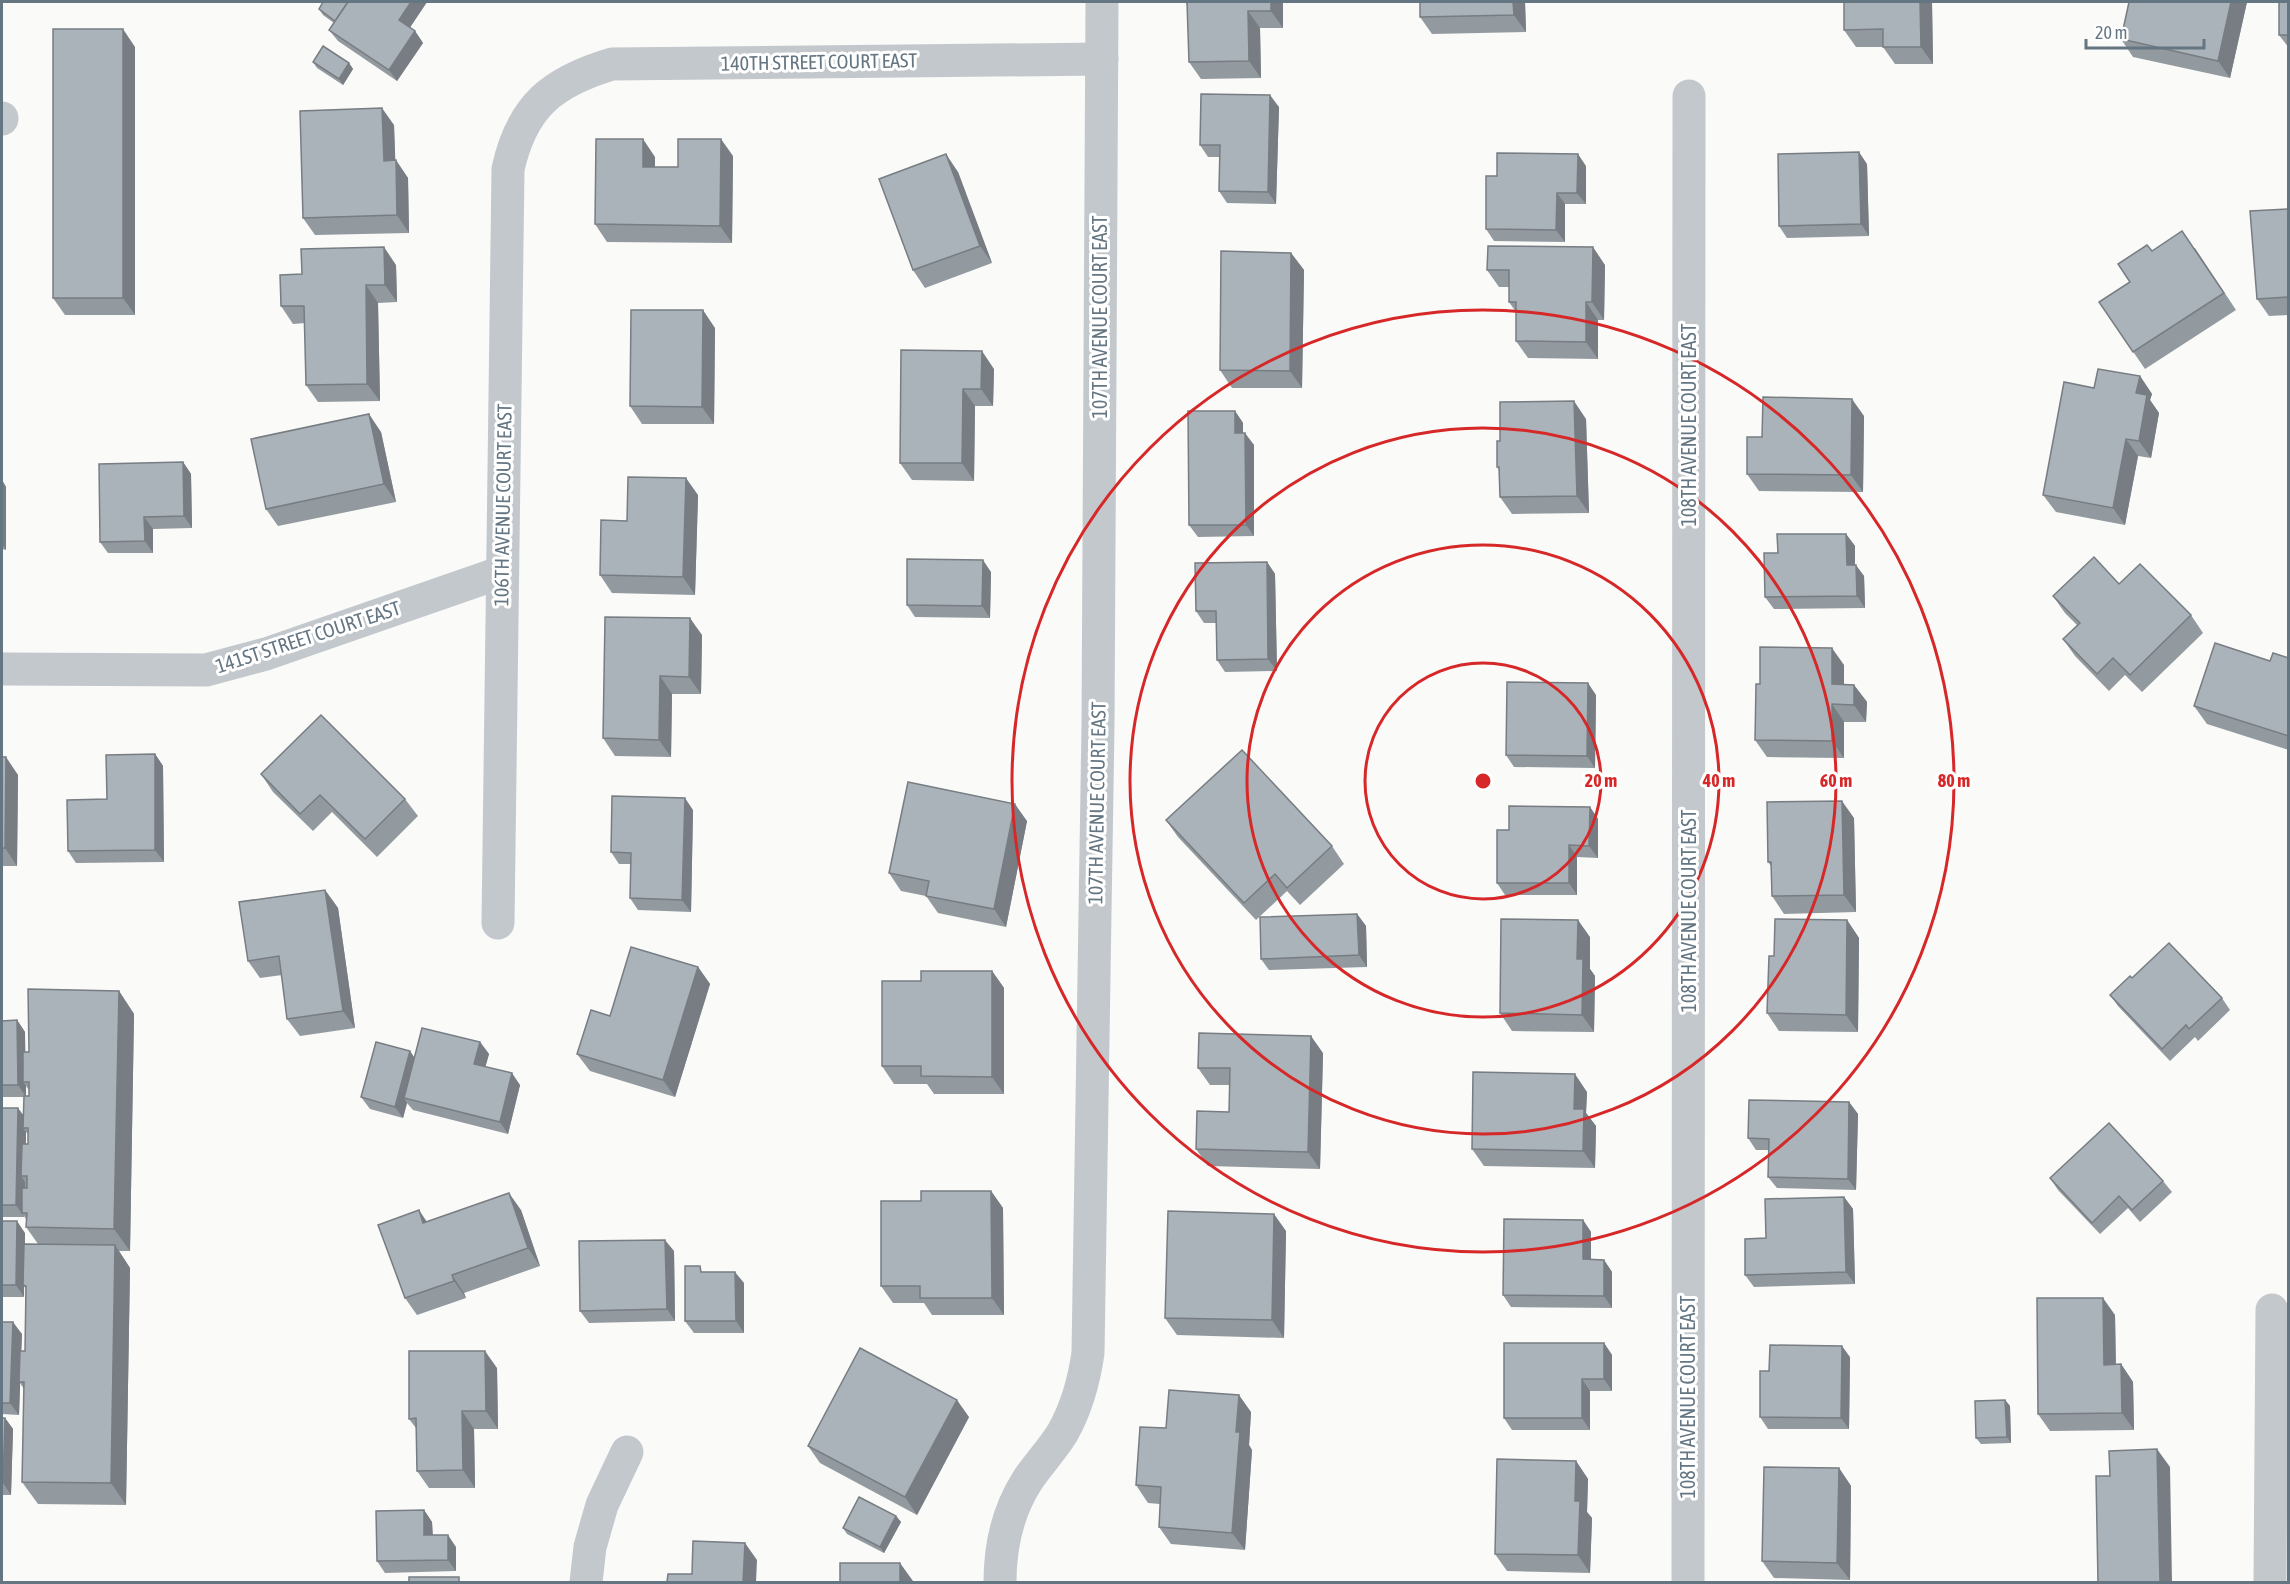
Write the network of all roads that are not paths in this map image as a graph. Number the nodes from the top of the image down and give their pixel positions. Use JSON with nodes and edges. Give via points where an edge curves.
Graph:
{"nodes":[{"id":1,"x":1102,"y":2,"type":"edge"},
{"id":2,"x":1102,"y":59,"type":"junction"},
{"id":3,"x":1689,"y":96,"type":"dead end"},
{"id":4,"x":545,"y":98,"type":"joint"},
{"id":5,"x":502,"y":572,"type":"junction"},
{"id":6,"x":2,"y":669,"type":"edge"},
{"id":7,"x":498,"y":923,"type":"dead end"},
{"id":8,"x":2272,"y":1310,"type":"dead end"},
{"id":9,"x":627,"y":1452,"type":"dead end"},
{"id":10,"x":586,"y":1582,"type":"edge"},
{"id":11,"x":1000,"y":1582,"type":"edge"},
{"id":12,"x":1688,"y":1582,"type":"edge"},
{"id":13,"x":2270,"y":1582,"type":"edge"}],
"edges":[{"from":1,"to":2,"type":"street","name":"107TH AVENUE COURT EAST"},
{"from":2,"to":4,"type":"street","name":"140TH STREET COURT EAST","via":[[612,64],[582,73]]},
{"from":2,"to":11,"type":"street","name":"107TH AVENUE COURT EAST","via":[[1098,713],[1088,1353],[1075,1408],[1014,1504],[1002,1545]]},
{"from":3,"to":12,"type":"street","name":"108TH AVENUE COURT EAST"},
{"from":4,"to":5,"type":"street","name":"106TH AVENUE COURT EAST","via":[[521,129],[508,169]]},
{"from":5,"to":6,"type":"street","name":"141ST STREET COURT EAST","via":[[266,654],[206,670]]},
{"from":5,"to":7,"type":"street","name":"106TH AVENUE COURT EAST"},
{"from":8,"to":13,"type":"street"},
{"from":9,"to":10,"type":"street","via":[[602,1505],[590,1547]]}]}
